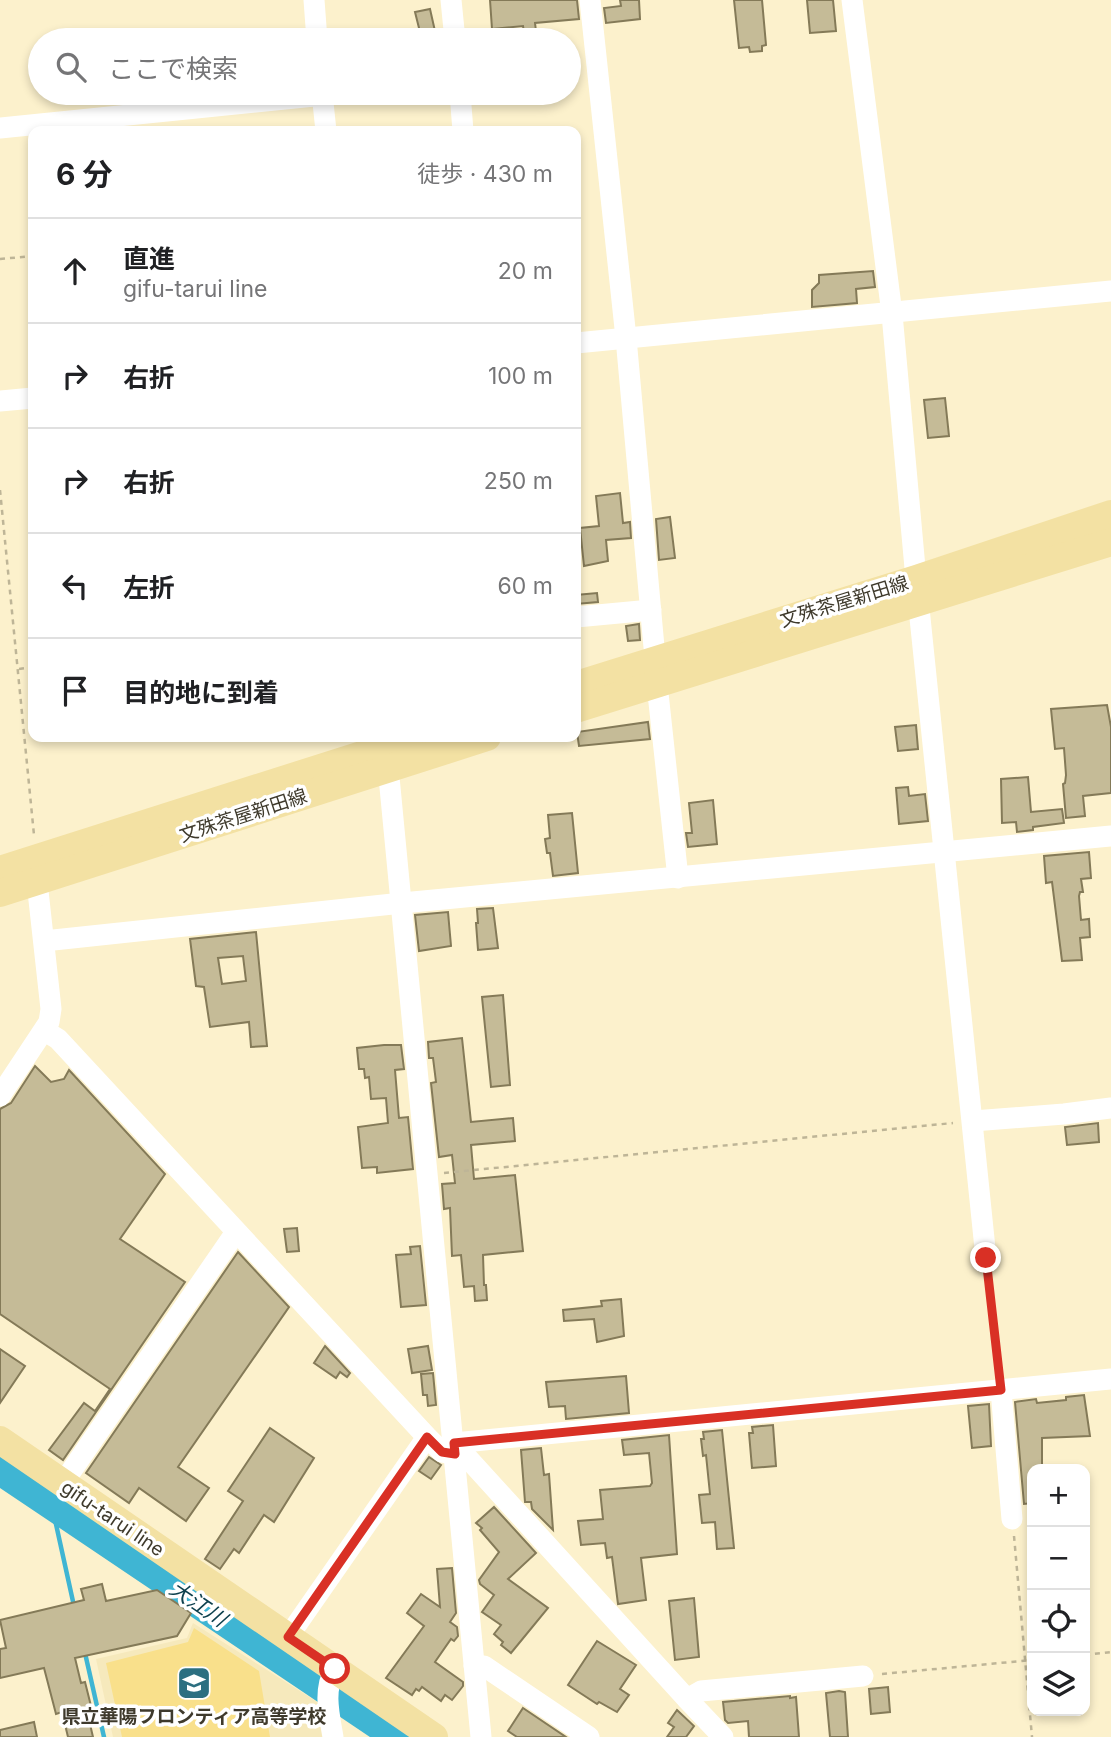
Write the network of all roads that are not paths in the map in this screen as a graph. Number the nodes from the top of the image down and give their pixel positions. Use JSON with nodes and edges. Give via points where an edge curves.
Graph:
{"nodes":[{"id":1,"x":314,"y":0,"type":"edge"},
{"id":2,"x":451,"y":0,"type":"edge"},
{"id":3,"x":590,"y":0,"type":"edge"},
{"id":4,"x":852,"y":0,"type":"edge"},
{"id":5,"x":316,"y":28,"type":"edge"},
{"id":6,"x":454,"y":28,"type":"edge"},
{"id":7,"x":216,"y":105,"type":"edge"},
{"id":8,"x":328,"y":105,"type":"edge"},
{"id":9,"x":461,"y":105,"type":"edge"},
{"id":10,"x":326,"y":126,"type":"edge"},
{"id":11,"x":463,"y":126,"type":"edge"},
{"id":12,"x":0,"y":128,"type":"edge"},
{"id":13,"x":1111,"y":291,"type":"edge"},
{"id":14,"x":892,"y":314,"type":"junction"},
{"id":15,"x":626,"y":338,"type":"junction"},
{"id":16,"x":581,"y":342,"type":"edge"},
{"id":17,"x":28,"y":398,"type":"edge"},
{"id":18,"x":0,"y":401,"type":"edge"},
{"id":19,"x":1110,"y":524,"type":"edge"},
{"id":20,"x":918,"y":591,"type":"junction"},
{"id":21,"x":651,"y":610,"type":"junction"},
{"id":22,"x":581,"y":617,"type":"edge"},
{"id":23,"x":656,"y":671,"type":"junction"},
{"id":24,"x":581,"y":684,"type":"edge"},
{"id":25,"x":581,"y":707,"type":"edge"},
{"id":26,"x":406,"y":742,"type":"edge"},
{"id":27,"x":449,"y":742,"type":"edge"},
{"id":28,"x":387,"y":750,"type":"edge"},
{"id":29,"x":1111,"y":836,"type":"edge"},
{"id":30,"x":946,"y":852,"type":"junction"},
{"id":31,"x":0,"y":870,"type":"edge"},
{"id":32,"x":38,"y":870,"type":"junction"},
{"id":33,"x":678,"y":878,"type":"junction"},
{"id":34,"x":0,"y":893,"type":"edge"},
{"id":35,"x":402,"y":903,"type":"junction"},
{"id":36,"x":44,"y":940,"type":"junction"},
{"id":37,"x":48,"y":1021,"type":"junction"},
{"id":38,"x":0,"y":1096,"type":"edge"},
{"id":39,"x":1111,"y":1108,"type":"edge"},
{"id":40,"x":972,"y":1121,"type":"junction"},
{"id":41,"x":236,"y":1232,"type":"junction"},
{"id":42,"x":986,"y":1258,"type":"road end"},
{"id":43,"x":1111,"y":1379,"type":"edge"},
{"id":44,"x":1001,"y":1390,"type":"junction"},
{"id":45,"x":427,"y":1437,"type":"junction"},
{"id":46,"x":0,"y":1440,"type":"edge"},
{"id":47,"x":454,"y":1448,"type":"junction"},
{"id":48,"x":63,"y":1483,"type":"junction"},
{"id":49,"x":1012,"y":1519,"type":"road end"},
{"id":50,"x":288,"y":1637,"type":"junction"},
{"id":51,"x":474,"y":1666,"type":"junction"},
{"id":52,"x":863,"y":1676,"type":"road end"},
{"id":53,"x":331,"y":1682,"type":"junction"},
{"id":54,"x":687,"y":1699,"type":"junction"},
{"id":55,"x":333,"y":1737,"type":"edge"},
{"id":56,"x":434,"y":1737,"type":"edge"},
{"id":57,"x":481,"y":1737,"type":"edge"},
{"id":58,"x":589,"y":1737,"type":"edge"},
{"id":59,"x":723,"y":1737,"type":"edge"}],
"edges":[{"from":1,"to":5,"type":"street"},
{"from":2,"to":6,"type":"street"},
{"from":3,"to":15,"type":"street"},
{"from":4,"to":14,"type":"street"},
{"from":7,"to":12,"type":"street"},
{"from":8,"to":10,"type":"street"},
{"from":9,"to":11,"type":"street"},
{"from":13,"to":14,"type":"street"},
{"from":14,"to":15,"type":"street"},
{"from":14,"to":20,"type":"street"},
{"from":15,"to":16,"type":"street"},
{"from":15,"to":21,"type":"street"},
{"from":17,"to":18,"type":"street"},
{"from":19,"to":20,"type":"main road","name":"文殊茶屋新田線"},
{"from":20,"to":23,"type":"main road","name":"文殊茶屋新田線"},
{"from":20,"to":30,"type":"street"},
{"from":21,"to":22,"type":"street"},
{"from":21,"to":23,"type":"street"},
{"from":23,"to":24,"type":"main road","name":"文殊茶屋新田線"},
{"from":23,"to":25,"type":"main road","name":"文殊茶屋新田線"},
{"from":23,"to":33,"type":"street"},
{"from":26,"to":28,"type":"main road","name":"文殊茶屋新田線"},
{"from":27,"to":28,"type":"main road","name":"文殊茶屋新田線"},
{"from":28,"to":32,"type":"main road","name":"文殊茶屋新田線"},
{"from":28,"to":35,"type":"street"},
{"from":29,"to":30,"type":"street"},
{"from":30,"to":33,"type":"street"},
{"from":30,"to":40,"type":"street"},
{"from":31,"to":32,"type":"main road","name":"文殊茶屋新田線"},
{"from":32,"to":34,"type":"main road","name":"文殊茶屋新田線"},
{"from":32,"to":36,"type":"street"},
{"from":33,"to":35,"type":"street"},
{"from":35,"to":36,"type":"street"},
{"from":35,"to":47,"type":"street"},
{"from":36,"to":37,"type":"street"},
{"from":37,"to":38,"type":"street"},
{"from":37,"to":41,"type":"street","via":[[58,1039]]},
{"from":39,"to":40,"type":"street"},
{"from":40,"to":42,"type":"street"},
{"from":41,"to":45,"type":"street"},
{"from":41,"to":48,"type":"street"},
{"from":43,"to":44,"type":"street"},
{"from":44,"to":47,"type":"street"},
{"from":44,"to":49,"type":"street"},
{"from":45,"to":47,"type":"street","via":[[442,1452]]},
{"from":45,"to":50,"type":"street"},
{"from":46,"to":48,"type":"main road","name":"gifu-tarui line"},
{"from":47,"to":51,"type":"street"},
{"from":47,"to":54,"type":"street"},
{"from":48,"to":50,"type":"main road","name":"gifu-tarui line"},
{"from":50,"to":53,"type":"main road","name":"gifu-tarui line"},
{"from":51,"to":57,"type":"street"},
{"from":51,"to":58,"type":"street","via":[[484,1666]]},
{"from":52,"to":54,"type":"street","via":[[701,1691]]},
{"from":53,"to":55,"type":"street"},
{"from":53,"to":56,"type":"main road","name":"gifu-tarui line"},
{"from":54,"to":59,"type":"street"}]}
